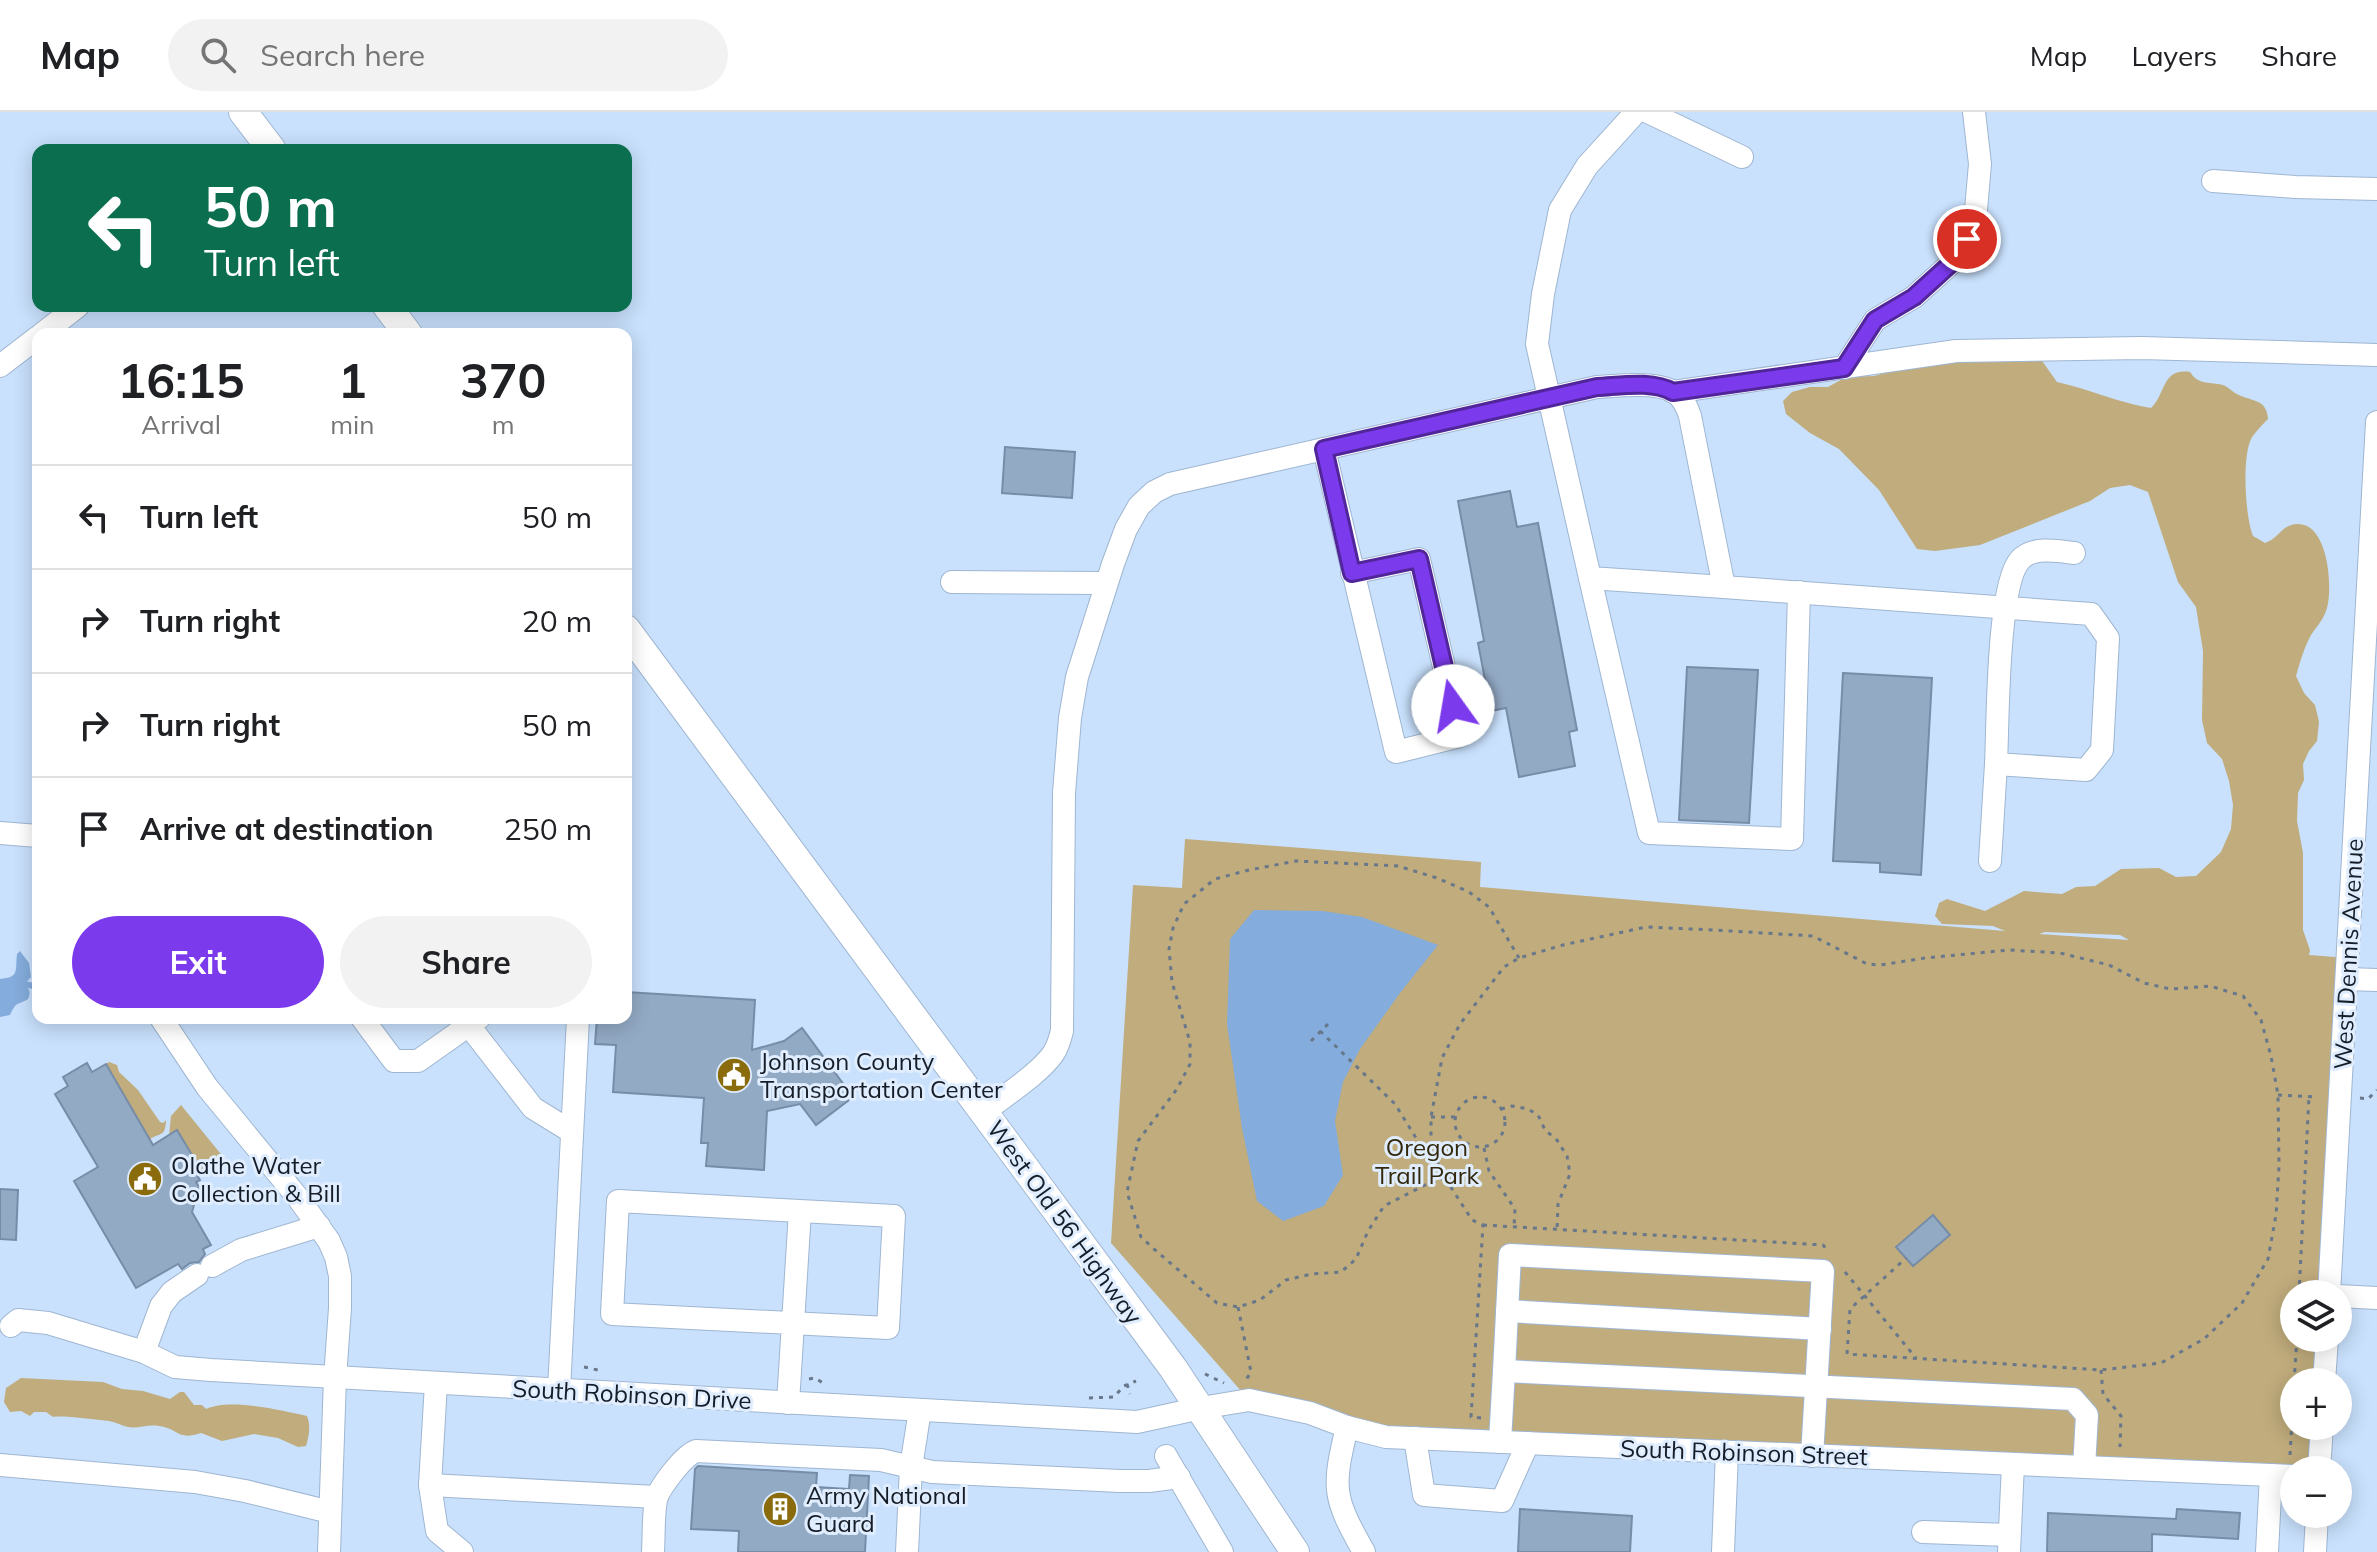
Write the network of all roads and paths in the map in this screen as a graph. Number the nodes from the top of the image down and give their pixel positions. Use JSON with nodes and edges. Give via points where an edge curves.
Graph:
{"nodes":[{"id":1,"x":243,"y":112,"type":"edge"},
{"id":2,"x":1636,"y":112,"type":"edge"},
{"id":3,"x":1648,"y":112,"type":"edge"},
{"id":4,"x":1974,"y":112,"type":"edge"},
{"id":5,"x":267,"y":144,"type":"edge"},
{"id":6,"x":1742,"y":157,"type":"dead end"},
{"id":7,"x":2213,"y":181,"type":"dead end"},
{"id":8,"x":2377,"y":189,"type":"edge"},
{"id":9,"x":70,"y":312,"type":"edge"},
{"id":10,"x":49,"y":328,"type":"edge"},
{"id":11,"x":32,"y":341,"type":"edge"},
{"id":12,"x":2377,"y":355,"type":"edge"},
{"id":13,"x":0,"y":366,"type":"edge"},
{"id":14,"x":1844,"y":368,"type":"junction"},
{"id":15,"x":1673,"y":392,"type":"junction"},
{"id":16,"x":1548,"y":398,"type":"junction"},
{"id":17,"x":2377,"y":422,"type":"edge"},
{"id":18,"x":1324,"y":449,"type":"junction"},
{"id":19,"x":2074,"y":553,"type":"dead end"},
{"id":20,"x":1352,"y":573,"type":"junction"},
{"id":21,"x":1590,"y":578,"type":"junction"},
{"id":22,"x":952,"y":582,"type":"dead end"},
{"id":23,"x":1106,"y":583,"type":"junction"},
{"id":24,"x":1724,"y":587,"type":"junction"},
{"id":25,"x":1799,"y":592,"type":"junction"},
{"id":26,"x":2004,"y":607,"type":"junction"},
{"id":27,"x":632,"y":637,"type":"edge"},
{"id":28,"x":2368,"y":738,"type":"edge"},
{"id":29,"x":1996,"y":764,"type":"junction"},
{"id":30,"x":0,"y":833,"type":"edge"},
{"id":31,"x":32,"y":836,"type":"edge"},
{"id":32,"x":1990,"y":861,"type":"dead end"},
{"id":33,"x":1519,"y":958,"type":"junction"},
{"id":34,"x":2347,"y":979,"type":"junction"},
{"id":35,"x":2377,"y":980,"type":"edge"},
{"id":36,"x":1330,"y":1022,"type":"dead end"},
{"id":37,"x":165,"y":1024,"type":"edge"},
{"id":38,"x":366,"y":1024,"type":"edge"},
{"id":39,"x":465,"y":1024,"type":"edge"},
{"id":40,"x":473,"y":1024,"type":"edge"},
{"id":41,"x":578,"y":1024,"type":"edge"},
{"id":42,"x":1320,"y":1031,"type":"junction"},
{"id":43,"x":1311,"y":1041,"type":"dead end"},
{"id":44,"x":2377,"y":1090,"type":"edge"},
{"id":45,"x":2278,"y":1095,"type":"junction"},
{"id":46,"x":2309,"y":1096,"type":"junction"},
{"id":47,"x":2324,"y":1097,"type":"dead end"},
{"id":48,"x":2356,"y":1098,"type":"dead end"},
{"id":49,"x":1501,"y":1109,"type":"junction"},
{"id":50,"x":984,"y":1112,"type":"junction"},
{"id":51,"x":1431,"y":1117,"type":"junction"},
{"id":52,"x":1455,"y":1117,"type":"junction"},
{"id":53,"x":572,"y":1132,"type":"junction"},
{"id":54,"x":1431,"y":1148,"type":"junction"},
{"id":55,"x":1484,"y":1148,"type":"junction"},
{"id":56,"x":1445,"y":1178,"type":"junction"},
{"id":57,"x":800,"y":1211,"type":"junction"},
{"id":58,"x":319,"y":1226,"type":"junction"},
{"id":59,"x":1514,"y":1227,"type":"dead end"},
{"id":60,"x":1557,"y":1230,"type":"dead end"},
{"id":61,"x":1906,"y":1258,"type":"dead end"},
{"id":62,"x":2300,"y":1280,"type":"edge"},
{"id":63,"x":2330,"y":1280,"type":"edge"},
{"id":64,"x":2352,"y":1297,"type":"edge"},
{"id":65,"x":2377,"y":1298,"type":"edge"},
{"id":66,"x":1238,"y":1307,"type":"junction"},
{"id":67,"x":1507,"y":1311,"type":"junction"},
{"id":68,"x":4,"y":1323,"type":"edge"},
{"id":69,"x":794,"y":1324,"type":"junction"},
{"id":70,"x":1820,"y":1329,"type":"junction"},
{"id":71,"x":144,"y":1352,"type":"junction"},
{"id":72,"x":2101,"y":1370,"type":"junction"},
{"id":73,"x":1504,"y":1371,"type":"junction"},
{"id":74,"x":1204,"y":1373,"type":"dead end"},
{"id":75,"x":335,"y":1378,"type":"junction"},
{"id":76,"x":1239,"y":1382,"type":"dead end"},
{"id":77,"x":436,"y":1384,"type":"junction"},
{"id":78,"x":1127,"y":1384,"type":"dead end"},
{"id":79,"x":1227,"y":1384,"type":"dead end"},
{"id":80,"x":1817,"y":1387,"type":"junction"},
{"id":81,"x":559,"y":1390,"type":"junction"},
{"id":82,"x":1130,"y":1394,"type":"dead end"},
{"id":83,"x":788,"y":1403,"type":"junction"},
{"id":84,"x":1201,"y":1408,"type":"junction"},
{"id":85,"x":920,"y":1410,"type":"junction"},
{"id":86,"x":1471,"y":1417,"type":"dead end"},
{"id":87,"x":1347,"y":1427,"type":"junction"},
{"id":88,"x":1415,"y":1438,"type":"junction"},
{"id":89,"x":1500,"y":1442,"type":"junction"},
{"id":90,"x":1528,"y":1443,"type":"junction"},
{"id":91,"x":2119,"y":1451,"type":"dead end"},
{"id":92,"x":1727,"y":1452,"type":"junction"},
{"id":93,"x":1166,"y":1456,"type":"dead end"},
{"id":94,"x":1812,"y":1456,"type":"junction"},
{"id":95,"x":2013,"y":1464,"type":"junction"},
{"id":96,"x":0,"y":1465,"type":"edge"},
{"id":97,"x":911,"y":1467,"type":"junction"},
{"id":98,"x":2084,"y":1467,"type":"junction"},
{"id":99,"x":2280,"y":1472,"type":"edge"},
{"id":100,"x":2271,"y":1475,"type":"junction"},
{"id":101,"x":1179,"y":1477,"type":"junction"},
{"id":102,"x":430,"y":1485,"type":"junction"},
{"id":103,"x":656,"y":1497,"type":"junction"},
{"id":104,"x":330,"y":1512,"type":"junction"},
{"id":105,"x":2316,"y":1528,"type":"edge"},
{"id":106,"x":1923,"y":1532,"type":"dead end"},
{"id":107,"x":2009,"y":1544,"type":"edge"},
{"id":108,"x":329,"y":1552,"type":"edge"},
{"id":109,"x":462,"y":1552,"type":"edge"},
{"id":110,"x":653,"y":1552,"type":"edge"},
{"id":111,"x":907,"y":1552,"type":"edge"},
{"id":112,"x":1222,"y":1552,"type":"edge"},
{"id":113,"x":1295,"y":1552,"type":"edge"},
{"id":114,"x":1364,"y":1552,"type":"edge"},
{"id":115,"x":1723,"y":1552,"type":"edge"},
{"id":116,"x":2267,"y":1552,"type":"edge"},
{"id":117,"x":2315,"y":1552,"type":"edge"}],
"edges":[{"from":1,"to":5,"type":"main road"},
{"from":2,"to":16,"type":"street","via":[[1587,166],[1560,210],[1537,344]]},
{"from":3,"to":6,"type":"street"},
{"from":4,"to":14,"type":"street","via":[[1980,164],[1975,221],[1958,257],[1914,297],[1875,320]]},
{"from":7,"to":8,"type":"street"},
{"from":9,"to":10,"type":"street"},
{"from":11,"to":13,"type":"street"},
{"from":12,"to":14,"type":"street","via":[[2142,348],[1956,351]]},
{"from":14,"to":15,"type":"street"},
{"from":15,"to":16,"type":"street","via":[[1632,385]]},
{"from":15,"to":24,"type":"street","via":[[1690,416]]},
{"from":16,"to":18,"type":"street"},
{"from":16,"to":21,"type":"street"},
{"from":17,"to":28,"type":"street","name":"West Dennis Avenue"},
{"from":18,"to":20,"type":"street"},
{"from":18,"to":23,"type":"street","via":[[1154,492],[1126,529]]},
{"from":19,"to":26,"type":"street","via":[[2040,551],[2020,560]]},
{"from":20,"to":20,"type":"street","via":[[1396,752],[1460,736],[1419,559]]},
{"from":21,"to":24,"type":"street"},
{"from":21,"to":25,"type":"street","via":[[1649,833],[1792,839]]},
{"from":22,"to":23,"type":"street"},
{"from":23,"to":50,"type":"street","via":[[1070,718],[1064,793],[1062,1031],[1053,1055]]},
{"from":24,"to":25,"type":"street"},
{"from":25,"to":26,"type":"street"},
{"from":26,"to":29,"type":"street"},
{"from":26,"to":29,"type":"street","via":[[2091,614],[2108,638],[2102,750],[2086,770]]},
{"from":27,"to":50,"type":"main road","name":"West Old 56 Highway"},
{"from":28,"to":34,"type":"street","name":"West Dennis Avenue"},
{"from":29,"to":32,"type":"street"},
{"from":30,"to":31,"type":"street"},
{"from":33,"to":45,"type":"path","via":[[1646,927],[1813,936],[1867,964],[1880,965],[2009,950],[2060,953],[2109,965],[2144,983],[2170,989],[2210,986],[2243,996],[2261,1020]]},
{"from":33,"to":51,"type":"path","via":[[1504,967],[1460,1024],[1442,1058]]},
{"from":33,"to":66,"type":"path","via":[[1489,907],[1469,892],[1398,866],[1296,861],[1215,879],[1184,904],[1169,949],[1190,1064],[1138,1141],[1127,1192],[1141,1237],[1217,1303]]},
{"from":34,"to":35,"type":"street"},
{"from":34,"to":63,"type":"street","name":"West Dennis Avenue"},
{"from":36,"to":42,"type":"path"},
{"from":37,"to":58,"type":"street","via":[[207,1087]]},
{"from":38,"to":39,"type":"street","via":[[394,1061],[418,1061]]},
{"from":40,"to":53,"type":"street","via":[[533,1108]]},
{"from":41,"to":53,"type":"street"},
{"from":42,"to":43,"type":"path"},
{"from":42,"to":54,"type":"path","via":[[1395,1104],[1421,1146]]},
{"from":44,"to":48,"type":"path","via":[[2368,1099]]},
{"from":45,"to":46,"type":"path"},
{"from":45,"to":72,"type":"path","via":[[2276,1215],[2268,1259],[2242,1303],[2204,1339],[2161,1363]]},
{"from":46,"to":47,"type":"path"},
{"from":46,"to":62,"type":"path"},
{"from":49,"to":52,"type":"path","via":[[1493,1101],[1473,1098],[1460,1105]]},
{"from":49,"to":55,"type":"path","via":[[1504,1130]]},
{"from":49,"to":60,"type":"path","via":[[1512,1106],[1538,1115],[1567,1156],[1570,1174],[1558,1204]]},
{"from":50,"to":84,"type":"main road","name":"West Old 56 Highway"},
{"from":51,"to":52,"type":"path"},
{"from":51,"to":54,"type":"path"},
{"from":52,"to":55,"type":"path","via":[[1461,1140]]},
{"from":53,"to":81,"type":"street"},
{"from":54,"to":56,"type":"path"},
{"from":55,"to":59,"type":"path","via":[[1489,1171],[1515,1209]]},
{"from":56,"to":66,"type":"path","via":[[1384,1206],[1356,1259],[1341,1272],[1286,1280],[1260,1300]]},
{"from":56,"to":86,"type":"path","via":[[1472,1220],[1483,1225]]},
{"from":57,"to":69,"type":"street"},
{"from":57,"to":69,"type":"street","via":[[894,1216],[891,1273],[888,1328]]},
{"from":57,"to":69,"type":"street","via":[[618,1201],[612,1314]]},
{"from":58,"to":71,"type":"street","via":[[241,1250],[172,1292],[161,1306]]},
{"from":58,"to":75,"type":"street","via":[[340,1276]]},
{"from":61,"to":72,"type":"path","via":[[1850,1309],[1847,1354]]},
{"from":64,"to":65,"type":"street"},
{"from":66,"to":76,"type":"path","via":[[1251,1372]]},
{"from":67,"to":70,"type":"street"},
{"from":67,"to":70,"type":"street","via":[[1510,1255],[1823,1271]]},
{"from":67,"to":73,"type":"street"},
{"from":68,"to":71,"type":"street","name":"South Robinson Drive","via":[[48,1323]]},
{"from":69,"to":83,"type":"street"},
{"from":70,"to":80,"type":"street"},
{"from":71,"to":75,"type":"street","name":"South Robinson Drive","via":[[175,1367]]},
{"from":72,"to":91,"type":"path","via":[[2103,1394],[2121,1416]]},
{"from":73,"to":80,"type":"street"},
{"from":73,"to":89,"type":"street"},
{"from":74,"to":79,"type":"path"},
{"from":75,"to":77,"type":"street","name":"South Robinson Drive"},
{"from":75,"to":104,"type":"street"},
{"from":77,"to":81,"type":"street","name":"South Robinson Drive"},
{"from":77,"to":102,"type":"street"},
{"from":78,"to":82,"type":"path"},
{"from":80,"to":94,"type":"street"},
{"from":80,"to":98,"type":"street","via":[[2073,1399],[2087,1415]]},
{"from":81,"to":83,"type":"street","name":"South Robinson Drive"},
{"from":83,"to":85,"type":"street","name":"South Robinson Drive"},
{"from":84,"to":85,"type":"street","name":"South Robinson Drive","via":[[1137,1422]]},
{"from":84,"to":87,"type":"street","name":"South Robinson Street","via":[[1258,1401]]},
{"from":84,"to":113,"type":"main road","name":"West Old 56 Highway"},
{"from":85,"to":97,"type":"street"},
{"from":87,"to":88,"type":"street","name":"South Robinson Street"},
{"from":87,"to":114,"type":"street","via":[[1336,1484],[1341,1507]]},
{"from":88,"to":89,"type":"street","name":"South Robinson Street"},
{"from":88,"to":90,"type":"street","via":[[1424,1495],[1502,1501]]},
{"from":89,"to":90,"type":"street","name":"South Robinson Street"},
{"from":90,"to":92,"type":"street","name":"South Robinson Street"},
{"from":92,"to":94,"type":"street","name":"South Robinson Street"},
{"from":92,"to":115,"type":"street"},
{"from":93,"to":101,"type":"street"},
{"from":94,"to":95,"type":"street","name":"South Robinson Street"},
{"from":95,"to":98,"type":"street","name":"South Robinson Street"},
{"from":95,"to":107,"type":"street"},
{"from":96,"to":104,"type":"street","via":[[195,1482]]},
{"from":97,"to":101,"type":"street","via":[[1120,1481]]},
{"from":97,"to":103,"type":"street","via":[[881,1460],[696,1451]]},
{"from":97,"to":111,"type":"street"},
{"from":98,"to":100,"type":"street","name":"South Robinson Street"},
{"from":99,"to":100,"type":"street","name":"South Robinson Street"},
{"from":100,"to":116,"type":"street"},
{"from":101,"to":112,"type":"street"},
{"from":102,"to":103,"type":"street"},
{"from":102,"to":109,"type":"street","via":[[437,1531]]},
{"from":103,"to":110,"type":"street"},
{"from":104,"to":108,"type":"street"},
{"from":105,"to":117,"type":"street"},
{"from":106,"to":107,"type":"street"}]}
